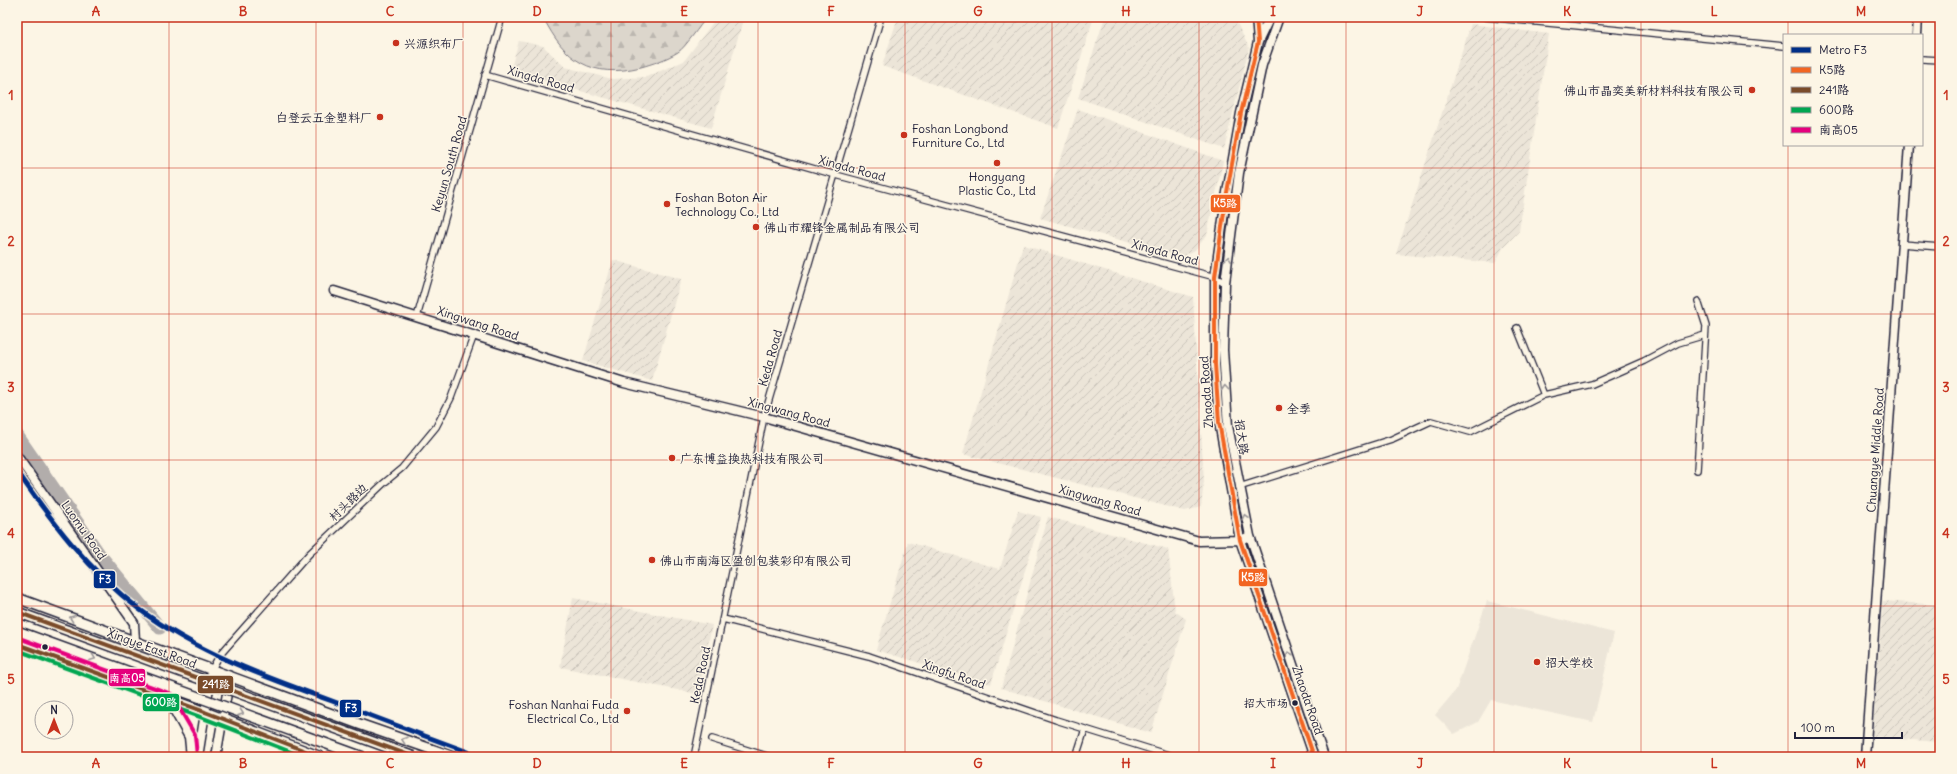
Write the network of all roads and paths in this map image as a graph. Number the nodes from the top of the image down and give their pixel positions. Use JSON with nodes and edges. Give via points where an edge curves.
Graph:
{"nodes":[{"id":1,"x":502,"y":17,"type":"edge"},
{"id":2,"x":881,"y":17,"type":"edge"},
{"id":3,"x":1256,"y":17,"type":"edge"},
{"id":4,"x":1270,"y":17,"type":"edge"},
{"id":5,"x":1279,"y":17,"type":"edge"},
{"id":6,"x":1485,"y":17,"type":"edge"},
{"id":7,"x":1918,"y":17,"type":"edge"},
{"id":8,"x":1916,"y":34,"type":"edge"},
{"id":9,"x":1258,"y":42,"type":"junction"},
{"id":10,"x":1783,"y":46,"type":"edge"},
{"id":11,"x":1923,"y":59,"type":"edge"},
{"id":12,"x":1940,"y":60,"type":"edge"},
{"id":13,"x":485,"y":75,"type":"junction"},
{"id":14,"x":1909,"y":146,"type":"edge"},
{"id":15,"x":836,"y":175,"type":"junction"},
{"id":16,"x":1902,"y":244,"type":"junction"},
{"id":17,"x":1940,"y":247,"type":"edge"},
{"id":18,"x":1215,"y":277,"type":"junction"},
{"id":19,"x":1224,"y":283,"type":"junction"},
{"id":20,"x":334,"y":291,"type":"dead end"},
{"id":21,"x":1698,"y":301,"type":"dead end"},
{"id":22,"x":417,"y":317,"type":"junction"},
{"id":23,"x":1517,"y":328,"type":"dead end"},
{"id":24,"x":474,"y":335,"type":"junction"},
{"id":25,"x":1705,"y":335,"type":"junction"},
{"id":26,"x":1544,"y":395,"type":"junction"},
{"id":27,"x":764,"y":417,"type":"junction"},
{"id":28,"x":17,"y":456,"type":"edge"},
{"id":29,"x":1697,"y":470,"type":"dead end"},
{"id":30,"x":1238,"y":487,"type":"junction"},
{"id":31,"x":1250,"y":536,"type":"junction"},
{"id":32,"x":1240,"y":540,"type":"junction"},
{"id":33,"x":17,"y":598,"type":"edge"},
{"id":34,"x":17,"y":612,"type":"edge"},
{"id":35,"x":724,"y":619,"type":"junction"},
{"id":36,"x":17,"y":630,"type":"edge"},
{"id":37,"x":135,"y":641,"type":"junction"},
{"id":38,"x":17,"y":644,"type":"edge"},
{"id":39,"x":212,"y":669,"type":"junction"},
{"id":40,"x":230,"y":676,"type":"junction"},
{"id":41,"x":168,"y":699,"type":"junction"},
{"id":42,"x":205,"y":712,"type":"junction"},
{"id":43,"x":222,"y":718,"type":"junction"},
{"id":44,"x":1085,"y":729,"type":"junction"},
{"id":45,"x":712,"y":739,"type":"dead end"},
{"id":46,"x":191,"y":757,"type":"edge"},
{"id":47,"x":198,"y":757,"type":"edge"},
{"id":48,"x":216,"y":757,"type":"edge"},
{"id":49,"x":321,"y":757,"type":"edge"},
{"id":50,"x":363,"y":757,"type":"edge"},
{"id":51,"x":414,"y":757,"type":"edge"},
{"id":52,"x":454,"y":757,"type":"edge"},
{"id":53,"x":694,"y":757,"type":"edge"},
{"id":54,"x":770,"y":757,"type":"edge"},
{"id":55,"x":1076,"y":757,"type":"edge"},
{"id":56,"x":1175,"y":757,"type":"edge"},
{"id":57,"x":1314,"y":757,"type":"edge"},
{"id":58,"x":1324,"y":757,"type":"edge"},
{"id":59,"x":1865,"y":757,"type":"edge"}],
"edges":[{"from":1,"to":13,"type":"street","name":"Keyun South Road"},
{"from":2,"to":15,"type":"street","name":"Keda Road"},
{"from":3,"to":9,"type":"street"},
{"from":4,"to":9,"type":"street","name":"Zhaoda Road"},
{"from":19,"to":5,"type":"street","name":"招大路","one_way":true,"via":[[1239,172],[1262,65]]},
{"from":6,"to":10,"type":"street"},
{"from":7,"to":8,"type":"street"},
{"from":9,"to":18,"type":"street","name":"Zhaoda Road","via":[[1241,113]]},
{"from":11,"to":12,"type":"street"},
{"from":13,"to":15,"type":"street","name":"Xingda Road"},
{"from":13,"to":22,"type":"street","name":"Keyun South Road"},
{"from":14,"to":16,"type":"street","name":"Chuangye Middle Road"},
{"from":15,"to":18,"type":"street","name":"Xingda Road"},
{"from":15,"to":27,"type":"street","name":"Keda Road"},
{"from":16,"to":17,"type":"street"},
{"from":16,"to":59,"type":"street","name":"Chuangye Middle Road"},
{"from":18,"to":19,"type":"street","name":"Xingda Road"},
{"from":18,"to":32,"type":"street","name":"Zhaoda Road","via":[[1215,364],[1220,422]]},
{"from":30,"to":19,"type":"street","name":"招大路","one_way":true,"via":[[1228,426],[1223,350]]},
{"from":20,"to":22,"type":"street","name":"Xingwang Road"},
{"from":21,"to":25,"type":"street","via":[[1706,326]]},
{"from":22,"to":24,"type":"street","name":"Xingwang Road"},
{"from":23,"to":26,"type":"street"},
{"from":24,"to":27,"type":"street","name":"Xingwang Road","via":[[624,383]]},
{"from":24,"to":39,"type":"street","name":"村头路边","via":[[451,398],[436,427],[402,468],[309,554],[219,656]]},
{"from":25,"to":26,"type":"street","via":[[1678,343],[1592,384]]},
{"from":25,"to":29,"type":"street"},
{"from":26,"to":30,"type":"street","via":[[1470,432],[1431,421],[1392,439]]},
{"from":27,"to":32,"type":"street","name":"Xingwang Road","via":[[1199,541]]},
{"from":27,"to":35,"type":"street","name":"Keda Road"},
{"from":28,"to":37,"type":"street","name":"Luomu Road","via":[[134,623]]},
{"from":31,"to":30,"type":"street","name":"招大路","one_way":true},
{"from":31,"to":32,"type":"street"},
{"from":58,"to":31,"type":"street","name":"招大路","one_way":true},
{"from":32,"to":57,"type":"street","name":"Zhaoda Road"},
{"from":37,"to":33,"type":"main road","one_way":true},
{"from":34,"to":51,"type":"main road","name":"Xingye East Road","bridge":true},
{"from":35,"to":44,"type":"street","name":"Xingfu Road","via":[[869,656]]},
{"from":35,"to":53,"type":"street","name":"Keda Road"},
{"from":36,"to":50,"type":"main road","one_way":true,"bridge":true},
{"from":37,"to":39,"type":"main road"},
{"from":38,"to":41,"type":"main road"},
{"from":39,"to":40,"type":"main road"},
{"from":39,"to":42,"type":"street"},
{"from":40,"to":43,"type":"street"},
{"from":52,"to":40,"type":"main road","one_way":true},
{"from":41,"to":42,"type":"main road"},
{"from":41,"to":46,"type":"street","via":[[189,737]]},
{"from":42,"to":43,"type":"main road"},
{"from":42,"to":47,"type":"street"},
{"from":43,"to":48,"type":"street"},
{"from":43,"to":49,"type":"main road"},
{"from":44,"to":55,"type":"street"},
{"from":44,"to":56,"type":"street","name":"Xingfu Road"},
{"from":45,"to":54,"type":"street"}]}
